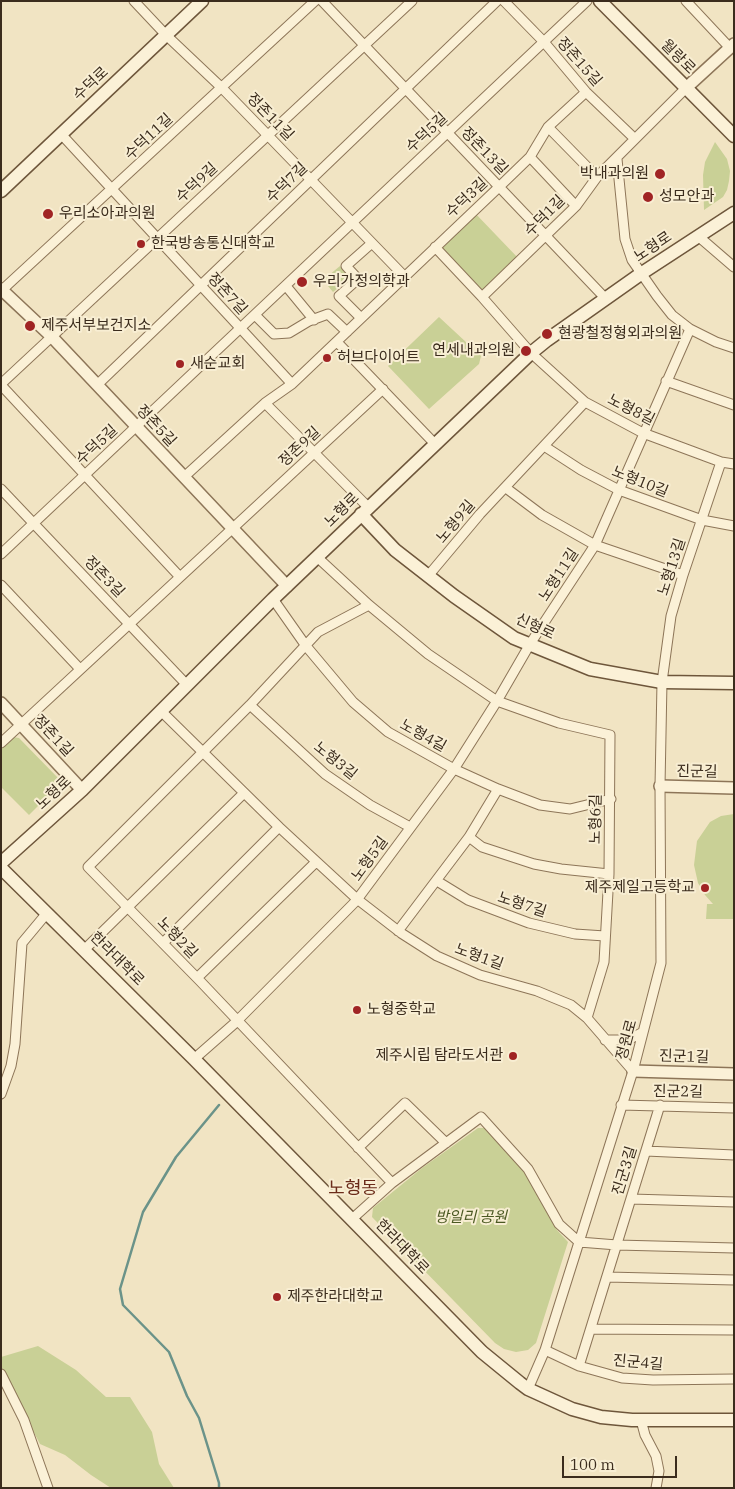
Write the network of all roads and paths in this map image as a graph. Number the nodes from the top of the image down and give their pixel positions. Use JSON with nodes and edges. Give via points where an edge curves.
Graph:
{"nodes":[{"id":1,"x":134,"y":1,"type":"edge"},
{"id":2,"x":202,"y":1,"type":"edge"},
{"id":3,"x":315,"y":1,"type":"edge"},
{"id":4,"x":322,"y":1,"type":"edge"},
{"id":5,"x":412,"y":1,"type":"edge"},
{"id":6,"x":497,"y":1,"type":"edge"},
{"id":7,"x":504,"y":1,"type":"edge"},
{"id":8,"x":587,"y":1,"type":"edge"},
{"id":9,"x":600,"y":1,"type":"edge"},
{"id":10,"x":686,"y":1,"type":"edge"},
{"id":11,"x":166,"y":35,"type":"junction"},
{"id":12,"x":544,"y":42,"type":"junction"},
{"id":13,"x":364,"y":46,"type":"junction"},
{"id":14,"x":732,"y":46,"type":"edge"},
{"id":15,"x":222,"y":88,"type":"junction"},
{"id":16,"x":686,"y":88,"type":"junction"},
{"id":17,"x":405,"y":89,"type":"junction"},
{"id":18,"x":586,"y":92,"type":"junction"},
{"id":19,"x":548,"y":126,"type":"junction"},
{"id":20,"x":448,"y":133,"type":"junction"},
{"id":21,"x":61,"y":134,"type":"junction"},
{"id":22,"x":268,"y":136,"type":"junction"},
{"id":23,"x":733,"y":136,"type":"edge"},
{"id":24,"x":635,"y":139,"type":"junction"},
{"id":25,"x":530,"y":157,"type":"junction"},
{"id":26,"x":617,"y":159,"type":"junction"},
{"id":27,"x":597,"y":177,"type":"junction"},
{"id":28,"x":310,"y":180,"type":"junction"},
{"id":29,"x":499,"y":187,"type":"junction"},
{"id":30,"x":113,"y":189,"type":"junction"},
{"id":31,"x":1,"y":191,"type":"edge"},
{"id":32,"x":576,"y":206,"type":"junction"},
{"id":33,"x":734,"y":206,"type":"edge"},
{"id":34,"x":734,"y":213,"type":"edge"},
{"id":35,"x":720,"y":221,"type":"junction"},
{"id":36,"x":352,"y":223,"type":"junction"},
{"id":37,"x":546,"y":235,"type":"junction"},
{"id":38,"x":698,"y":236,"type":"junction"},
{"id":39,"x":158,"y":238,"type":"junction"},
{"id":40,"x":372,"y":243,"type":"junction"},
{"id":41,"x":435,"y":247,"type":"junction"},
{"id":42,"x":734,"y":268,"type":"edge"},
{"id":43,"x":642,"y":273,"type":"junction"},
{"id":44,"x":404,"y":276,"type":"junction"},
{"id":45,"x":201,"y":286,"type":"junction"},
{"id":46,"x":286,"y":286,"type":"junction"},
{"id":47,"x":2,"y":290,"type":"edge"},
{"id":48,"x":482,"y":297,"type":"junction"},
{"id":49,"x":606,"y":298,"type":"junction"},
{"id":50,"x":255,"y":314,"type":"junction"},
{"id":51,"x":360,"y":318,"type":"junction"},
{"id":52,"x":314,"y":320,"type":"junction"},
{"id":53,"x":240,"y":328,"type":"junction"},
{"id":54,"x":690,"y":329,"type":"junction"},
{"id":55,"x":347,"y":332,"type":"junction"},
{"id":56,"x":52,"y":337,"type":"junction"},
{"id":57,"x":337,"y":342,"type":"junction"},
{"id":58,"x":734,"y":348,"type":"edge"},
{"id":59,"x":531,"y":353,"type":"junction"},
{"id":60,"x":666,"y":381,"type":"junction"},
{"id":61,"x":1,"y":384,"type":"edge"},
{"id":62,"x":97,"y":384,"type":"junction"},
{"id":63,"x":292,"y":384,"type":"junction"},
{"id":64,"x":383,"y":388,"type":"junction"},
{"id":65,"x":585,"y":402,"type":"junction"},
{"id":66,"x":265,"y":403,"type":"junction"},
{"id":67,"x":734,"y":406,"type":"edge"},
{"id":68,"x":136,"y":426,"type":"junction"},
{"id":69,"x":643,"y":433,"type":"junction"},
{"id":70,"x":435,"y":444,"type":"junction"},
{"id":71,"x":544,"y":446,"type":"junction"},
{"id":72,"x":314,"y":453,"type":"junction"},
{"id":73,"x":721,"y":462,"type":"junction"},
{"id":74,"x":734,"y":464,"type":"edge"},
{"id":75,"x":85,"y":475,"type":"junction"},
{"id":76,"x":184,"y":477,"type":"junction"},
{"id":77,"x":506,"y":488,"type":"junction"},
{"id":78,"x":1,"y":489,"type":"edge"},
{"id":79,"x":619,"y":490,"type":"junction"},
{"id":80,"x":365,"y":510,"type":"junction"},
{"id":81,"x":702,"y":520,"type":"junction"},
{"id":82,"x":34,"y":523,"type":"junction"},
{"id":83,"x":734,"y":526,"type":"edge"},
{"id":84,"x":232,"y":528,"type":"junction"},
{"id":85,"x":595,"y":545,"type":"junction"},
{"id":86,"x":1,"y":554,"type":"edge"},
{"id":87,"x":317,"y":557,"type":"junction"},
{"id":88,"x":428,"y":576,"type":"junction"},
{"id":89,"x":683,"y":576,"type":"junction"},
{"id":90,"x":180,"y":577,"type":"junction"},
{"id":91,"x":1,"y":585,"type":"edge"},
{"id":92,"x":287,"y":586,"type":"junction"},
{"id":93,"x":273,"y":599,"type":"junction"},
{"id":94,"x":369,"y":605,"type":"junction"},
{"id":95,"x":130,"y":623,"type":"junction"},
{"id":96,"x":530,"y":644,"type":"junction"},
{"id":97,"x":306,"y":646,"type":"junction"},
{"id":98,"x":80,"y":670,"type":"junction"},
{"id":99,"x":662,"y":682,"type":"junction"},
{"id":100,"x":734,"y":683,"type":"edge"},
{"id":101,"x":187,"y":685,"type":"junction"},
{"id":102,"x":497,"y":701,"type":"junction"},
{"id":103,"x":1,"y":703,"type":"edge"},
{"id":104,"x":250,"y":705,"type":"junction"},
{"id":105,"x":161,"y":711,"type":"junction"},
{"id":106,"x":21,"y":724,"type":"junction"},
{"id":107,"x":1,"y":743,"type":"edge"},
{"id":108,"x":203,"y":752,"type":"junction"},
{"id":109,"x":454,"y":769,"type":"junction"},
{"id":110,"x":660,"y":786,"type":"junction"},
{"id":111,"x":734,"y":788,"type":"edge"},
{"id":112,"x":498,"y":789,"type":"junction"},
{"id":113,"x":82,"y":790,"type":"junction"},
{"id":114,"x":244,"y":793,"type":"junction"},
{"id":115,"x":610,"y":798,"type":"junction"},
{"id":116,"x":410,"y":827,"type":"junction"},
{"id":117,"x":279,"y":828,"type":"junction"},
{"id":118,"x":469,"y":838,"type":"junction"},
{"id":119,"x":316,"y":862,"type":"junction"},
{"id":120,"x":1,"y":863,"type":"edge"},
{"id":121,"x":1,"y":868,"type":"edge"},
{"id":122,"x":609,"y":874,"type":"junction"},
{"id":123,"x":437,"y":881,"type":"junction"},
{"id":124,"x":357,"y":899,"type":"junction"},
{"id":125,"x":128,"y":907,"type":"junction"},
{"id":126,"x":47,"y":913,"type":"junction"},
{"id":127,"x":398,"y":931,"type":"junction"},
{"id":128,"x":605,"y":936,"type":"junction"},
{"id":129,"x":163,"y":943,"type":"junction"},
{"id":130,"x":85,"y":949,"type":"junction"},
{"id":131,"x":197,"y":978,"type":"junction"},
{"id":132,"x":587,"y":1018,"type":"junction"},
{"id":133,"x":238,"y":1020,"type":"junction"},
{"id":134,"x":643,"y":1032,"type":"junction"},
{"id":135,"x":605,"y":1040,"type":"junction"},
{"id":136,"x":194,"y":1059,"type":"junction"},
{"id":137,"x":633,"y":1070,"type":"junction"},
{"id":138,"x":734,"y":1074,"type":"edge"},
{"id":139,"x":1,"y":1094,"type":"edge"},
{"id":140,"x":660,"y":1105,"type":"junction"},
{"id":141,"x":621,"y":1106,"type":"junction"},
{"id":142,"x":734,"y":1108,"type":"edge"},
{"id":143,"x":446,"y":1143,"type":"junction"},
{"id":144,"x":358,"y":1148,"type":"junction"},
{"id":145,"x":646,"y":1152,"type":"junction"},
{"id":146,"x":734,"y":1155,"type":"edge"},
{"id":147,"x":392,"y":1183,"type":"junction"},
{"id":148,"x":631,"y":1199,"type":"junction"},
{"id":149,"x":734,"y":1202,"type":"edge"},
{"id":150,"x":352,"y":1219,"type":"junction"},
{"id":151,"x":579,"y":1242,"type":"junction"},
{"id":152,"x":617,"y":1245,"type":"junction"},
{"id":153,"x":734,"y":1248,"type":"edge"},
{"id":154,"x":607,"y":1277,"type":"junction"},
{"id":155,"x":734,"y":1280,"type":"edge"},
{"id":156,"x":592,"y":1329,"type":"junction"},
{"id":157,"x":734,"y":1330,"type":"edge"},
{"id":158,"x":545,"y":1350,"type":"junction"},
{"id":159,"x":579,"y":1366,"type":"junction"},
{"id":160,"x":1,"y":1374,"type":"edge"},
{"id":161,"x":734,"y":1379,"type":"edge"},
{"id":162,"x":528,"y":1389,"type":"junction"},
{"id":163,"x":641,"y":1420,"type":"junction"},
{"id":164,"x":734,"y":1420,"type":"edge"},
{"id":165,"x":48,"y":1488,"type":"edge"},
{"id":166,"x":656,"y":1488,"type":"edge"}],
"edges":[{"from":1,"to":11,"type":"street","name":"정존11길"},
{"from":2,"to":11,"type":"main road","name":"수덕로"},
{"from":3,"to":15,"type":"street","name":"수덕11길"},
{"from":4,"to":13,"type":"street","name":"정존13길"},
{"from":5,"to":13,"type":"street","name":"수덕9길"},
{"from":6,"to":17,"type":"street","name":"수덕7길"},
{"from":7,"to":12,"type":"street","name":"정존15길"},
{"from":8,"to":12,"type":"street","name":"수덕5길"},
{"from":9,"to":16,"type":"main road","name":"월랑로"},
{"from":10,"to":14,"type":"street"},
{"from":11,"to":15,"type":"street","name":"정존11길"},
{"from":11,"to":21,"type":"main road","name":"수덕로"},
{"from":12,"to":18,"type":"street","name":"정존15길"},
{"from":12,"to":20,"type":"street","name":"수덕5길"},
{"from":13,"to":17,"type":"street","name":"정존13길"},
{"from":13,"to":22,"type":"street","name":"수덕9길"},
{"from":14,"to":16,"type":"street"},
{"from":15,"to":22,"type":"street","name":"정존11길"},
{"from":15,"to":30,"type":"street","name":"수덕11길"},
{"from":16,"to":23,"type":"main road","name":"월랑로"},
{"from":16,"to":24,"type":"street","name":"수덕1길"},
{"from":17,"to":20,"type":"street","name":"정존13길"},
{"from":17,"to":28,"type":"street","name":"수덕7길"},
{"from":18,"to":19,"type":"street","name":"수덕3길"},
{"from":18,"to":24,"type":"street","name":"정존15길"},
{"from":19,"to":25,"type":"street","name":"수덕3길"},
{"from":19,"to":27,"type":"street"},
{"from":20,"to":29,"type":"street","name":"정존13길"},
{"from":20,"to":36,"type":"street","name":"수덕5길"},
{"from":21,"to":30,"type":"street","name":"정존7길"},
{"from":21,"to":31,"type":"main road","name":"수덕로"},
{"from":22,"to":28,"type":"street","name":"정존11길"},
{"from":22,"to":39,"type":"street","name":"수덕9길"},
{"from":24,"to":26,"type":"street","name":"수덕1길"},
{"from":25,"to":29,"type":"street","name":"수덕3길"},
{"from":25,"to":32,"type":"street"},
{"from":26,"to":27,"type":"street","name":"수덕1길"},
{"from":26,"to":43,"type":"street","via":[[626,239],[632,260]]},
{"from":27,"to":32,"type":"street","name":"수덕1길"},
{"from":28,"to":36,"type":"street","name":"정존11길"},
{"from":28,"to":45,"type":"street","name":"수덕7길"},
{"from":29,"to":37,"type":"street","name":"정존13길"},
{"from":29,"to":41,"type":"street","name":"수덕3길"},
{"from":30,"to":39,"type":"street","name":"정존7길"},
{"from":30,"to":47,"type":"street","name":"수덕11길"},
{"from":32,"to":37,"type":"street","name":"수덕1길"},
{"from":33,"to":35,"type":"main road"},
{"from":34,"to":35,"type":"main road","name":"노형로"},
{"from":35,"to":38,"type":"main road","name":"노형로"},
{"from":36,"to":40,"type":"street","name":"정존11길"},
{"from":36,"to":46,"type":"street","name":"수덕5길"},
{"from":37,"to":48,"type":"street","name":"수덕1길"},
{"from":37,"to":49,"type":"street","name":"정존13길"},
{"from":38,"to":42,"type":"street"},
{"from":38,"to":43,"type":"main road","name":"노형로"},
{"from":39,"to":45,"type":"street","name":"정존7길"},
{"from":39,"to":56,"type":"street","name":"수덕9길"},
{"from":40,"to":44,"type":"street","name":"정존11길"},
{"from":40,"to":51,"type":"street","via":[[346,266],[358,279],[338,296]]},
{"from":41,"to":44,"type":"street","name":"수덕3길"},
{"from":41,"to":48,"type":"street"},
{"from":43,"to":49,"type":"main road","name":"노형로"},
{"from":43,"to":54,"type":"street","via":[[672,315]]},
{"from":44,"to":51,"type":"street","name":"수덕3길"},
{"from":45,"to":53,"type":"street","name":"정존7길"},
{"from":45,"to":62,"type":"street","name":"수덕7길"},
{"from":46,"to":50,"type":"street","name":"수덕5길"},
{"from":46,"to":52,"type":"street"},
{"from":47,"to":56,"type":"street","name":"정존5길"},
{"from":48,"to":59,"type":"street"},
{"from":49,"to":59,"type":"main road","name":"노형로"},
{"from":50,"to":52,"type":"street","via":[[274,334],[289,333]]},
{"from":50,"to":53,"type":"street","name":"수덕5길"},
{"from":51,"to":55,"type":"street","name":"수덕3길"},
{"from":52,"to":55,"type":"street","via":[[328,314]]},
{"from":53,"to":63,"type":"street","name":"정존7길"},
{"from":53,"to":68,"type":"street","name":"수덕5길"},
{"from":54,"to":58,"type":"street"},
{"from":54,"to":60,"type":"street","name":"노형11길"},
{"from":55,"to":57,"type":"street","name":"수덕3길"},
{"from":56,"to":61,"type":"street","name":"수덕9길"},
{"from":56,"to":62,"type":"street","name":"정존5길"},
{"from":57,"to":63,"type":"street","name":"수덕3길"},
{"from":57,"to":64,"type":"street"},
{"from":59,"to":65,"type":"street","name":"노형8길"},
{"from":59,"to":70,"type":"main road","name":"노형로"},
{"from":60,"to":67,"type":"street"},
{"from":60,"to":69,"type":"street","name":"노형11길"},
{"from":61,"to":75,"type":"street"},
{"from":62,"to":68,"type":"street","name":"정존5길"},
{"from":63,"to":66,"type":"street","name":"수덕3길"},
{"from":64,"to":70,"type":"street"},
{"from":64,"to":72,"type":"street","name":"정존9길"},
{"from":65,"to":69,"type":"street","name":"노형8길"},
{"from":65,"to":71,"type":"street","name":"노형9길"},
{"from":66,"to":72,"type":"street"},
{"from":66,"to":76,"type":"street","name":"수덕3길"},
{"from":68,"to":75,"type":"street","name":"수덕5길"},
{"from":68,"to":76,"type":"street","name":"정존5길"},
{"from":69,"to":73,"type":"street","name":"노형8길"},
{"from":69,"to":79,"type":"street","name":"노형11길"},
{"from":70,"to":80,"type":"main road","name":"노형로"},
{"from":71,"to":77,"type":"street","name":"노형9길"},
{"from":71,"to":79,"type":"street","name":"노형10길"},
{"from":72,"to":80,"type":"street"},
{"from":72,"to":84,"type":"street","name":"정존9길"},
{"from":73,"to":74,"type":"street","name":"노형8길"},
{"from":73,"to":81,"type":"street","name":"노형13길"},
{"from":75,"to":82,"type":"street","name":"수덕5길"},
{"from":75,"to":90,"type":"street"},
{"from":76,"to":84,"type":"street","name":"정존5길"},
{"from":77,"to":85,"type":"street","via":[[542,515]]},
{"from":77,"to":88,"type":"street","name":"노형9길"},
{"from":78,"to":82,"type":"street","name":"정존3길"},
{"from":79,"to":81,"type":"street","name":"노형10길"},
{"from":79,"to":85,"type":"street","name":"노형11길"},
{"from":80,"to":87,"type":"main road","name":"노형로"},
{"from":80,"to":88,"type":"main road","name":"신형로","via":[[395,550]]},
{"from":81,"to":83,"type":"street","name":"노형10길"},
{"from":81,"to":89,"type":"street","name":"노형13길"},
{"from":82,"to":86,"type":"street","name":"수덕5길"},
{"from":82,"to":95,"type":"street","name":"정존3길"},
{"from":84,"to":90,"type":"street","name":"정존9길"},
{"from":84,"to":92,"type":"street","name":"정존5길"},
{"from":85,"to":89,"type":"street","name":"노형11길"},
{"from":85,"to":96,"type":"street","name":"노형11길"},
{"from":87,"to":92,"type":"main road","name":"노형로"},
{"from":87,"to":94,"type":"street"},
{"from":88,"to":96,"type":"main road","name":"신형로","via":[[514,638]]},
{"from":89,"to":99,"type":"street","name":"노형13길","via":[[671,616]]},
{"from":90,"to":95,"type":"street","name":"정존9길"},
{"from":91,"to":98,"type":"street"},
{"from":92,"to":93,"type":"main road","name":"노형로"},
{"from":93,"to":97,"type":"street","name":"노형4길"},
{"from":93,"to":101,"type":"main road","name":"노형로"},
{"from":94,"to":97,"type":"street","via":[[318,632]]},
{"from":94,"to":102,"type":"street","via":[[428,654]]},
{"from":95,"to":98,"type":"street","name":"정존9길"},
{"from":95,"to":101,"type":"street","name":"정존3길"},
{"from":96,"to":99,"type":"main road","name":"신형로","via":[[590,669]]},
{"from":96,"to":102,"type":"street","name":"노형5길"},
{"from":97,"to":104,"type":"street"},
{"from":97,"to":109,"type":"street","name":"노형4길","via":[[353,702],[388,732]]},
{"from":98,"to":106,"type":"street","name":"정존9길"},
{"from":99,"to":100,"type":"main road","name":"신형로"},
{"from":99,"to":110,"type":"street","name":"정원로"},
{"from":101,"to":105,"type":"main road","name":"노형로"},
{"from":102,"to":109,"type":"street","name":"노형5길"},
{"from":102,"to":115,"type":"street","name":"노형6길","via":[[559,723],[610,735]]},
{"from":103,"to":106,"type":"street","name":"정존1길"},
{"from":104,"to":108,"type":"street"},
{"from":104,"to":116,"type":"street","name":"노형3길","via":[[325,774]]},
{"from":105,"to":108,"type":"street","name":"노형1길"},
{"from":105,"to":113,"type":"main road","name":"노형로"},
{"from":106,"to":107,"type":"street","name":"정존9길"},
{"from":106,"to":113,"type":"street","name":"정존1길"},
{"from":108,"to":114,"type":"street","name":"노형1길"},
{"from":108,"to":125,"type":"street","name":"노형2길","via":[[88,867]]},
{"from":109,"to":112,"type":"street","name":"노형4길"},
{"from":109,"to":116,"type":"street","name":"노형5길"},
{"from":110,"to":111,"type":"street","name":"진군길"},
{"from":110,"to":134,"type":"street","name":"정원로","via":[[661,963]]},
{"from":112,"to":115,"type":"street","name":"노형4길","via":[[540,805],[570,809]]},
{"from":112,"to":118,"type":"street"},
{"from":113,"to":120,"type":"main road","name":"노형로"},
{"from":114,"to":117,"type":"street","name":"노형1길"},
{"from":114,"to":125,"type":"street"},
{"from":115,"to":122,"type":"street","name":"노형6길"},
{"from":116,"to":124,"type":"street","name":"노형5길"},
{"from":117,"to":119,"type":"street","name":"노형1길"},
{"from":117,"to":129,"type":"street"},
{"from":118,"to":122,"type":"street","via":[[482,847],[534,864]]},
{"from":118,"to":123,"type":"street"},
{"from":119,"to":124,"type":"street","name":"노형1길"},
{"from":119,"to":131,"type":"street"},
{"from":121,"to":126,"type":"main road","name":"한라대학로"},
{"from":122,"to":128,"type":"street","name":"노형6길"},
{"from":123,"to":127,"type":"street"},
{"from":123,"to":128,"type":"street","name":"노형7길","via":[[468,900],[529,923],[575,934]]},
{"from":124,"to":127,"type":"street","name":"노형1길"},
{"from":124,"to":133,"type":"street","name":"노형5길"},
{"from":125,"to":129,"type":"street","name":"노형2길"},
{"from":125,"to":130,"type":"street"},
{"from":126,"to":130,"type":"main road","name":"한라대학로"},
{"from":126,"to":139,"type":"street","via":[[22,943],[15,1044]]},
{"from":127,"to":132,"type":"street","name":"노형1길","via":[[437,956],[480,975],[537,991],[571,1005]]},
{"from":128,"to":132,"type":"street","name":"노형6길","via":[[604,962]]},
{"from":129,"to":131,"type":"street","name":"노형2길"},
{"from":130,"to":136,"type":"main road","name":"한라대학로"},
{"from":131,"to":133,"type":"street","name":"노형2길"},
{"from":132,"to":135,"type":"street","name":"노형1길"},
{"from":133,"to":136,"type":"street","name":"노형5길"},
{"from":133,"to":144,"type":"street","name":"노형2길"},
{"from":134,"to":135,"type":"street","via":[[628,1040]]},
{"from":134,"to":137,"type":"street","name":"정원로"},
{"from":135,"to":137,"type":"street","name":"노형1길"},
{"from":136,"to":150,"type":"main road","name":"한라대학로"},
{"from":137,"to":138,"type":"street","name":"진군1길"},
{"from":137,"to":141,"type":"street","name":"정원로"},
{"from":140,"to":141,"type":"street","name":"진군2길"},
{"from":140,"to":142,"type":"street","name":"진군2길"},
{"from":140,"to":145,"type":"street","name":"진군3길"},
{"from":141,"to":151,"type":"street","name":"정원로"},
{"from":143,"to":144,"type":"street","via":[[405,1103]]},
{"from":143,"to":147,"type":"street"},
{"from":143,"to":151,"type":"street","via":[[480,1117],[528,1169],[558,1224]]},
{"from":144,"to":147,"type":"street","name":"노형2길"},
{"from":145,"to":146,"type":"street"},
{"from":145,"to":148,"type":"street","name":"진군3길"},
{"from":147,"to":150,"type":"street"},
{"from":148,"to":149,"type":"street"},
{"from":148,"to":152,"type":"street","name":"진군3길"},
{"from":150,"to":162,"type":"main road","name":"한라대학로","via":[[482,1352]]},
{"from":151,"to":152,"type":"street"},
{"from":151,"to":158,"type":"street","name":"정원로"},
{"from":152,"to":153,"type":"street"},
{"from":152,"to":154,"type":"street","name":"진군3길"},
{"from":154,"to":155,"type":"street"},
{"from":154,"to":156,"type":"street","name":"진군3길"},
{"from":156,"to":157,"type":"street"},
{"from":156,"to":159,"type":"street","name":"진군3길"},
{"from":158,"to":159,"type":"street","name":"진군4길"},
{"from":158,"to":162,"type":"street","name":"정원로"},
{"from":159,"to":161,"type":"street","name":"진군4길","via":[[622,1378]]},
{"from":160,"to":165,"type":"street","via":[[24,1420]]},
{"from":162,"to":163,"type":"main road","name":"한라대학로","via":[[572,1410],[601,1417]]},
{"from":163,"to":164,"type":"main road","name":"한라대학로"},
{"from":163,"to":166,"type":"street","via":[[656,1456],[659,1471]]}]}
